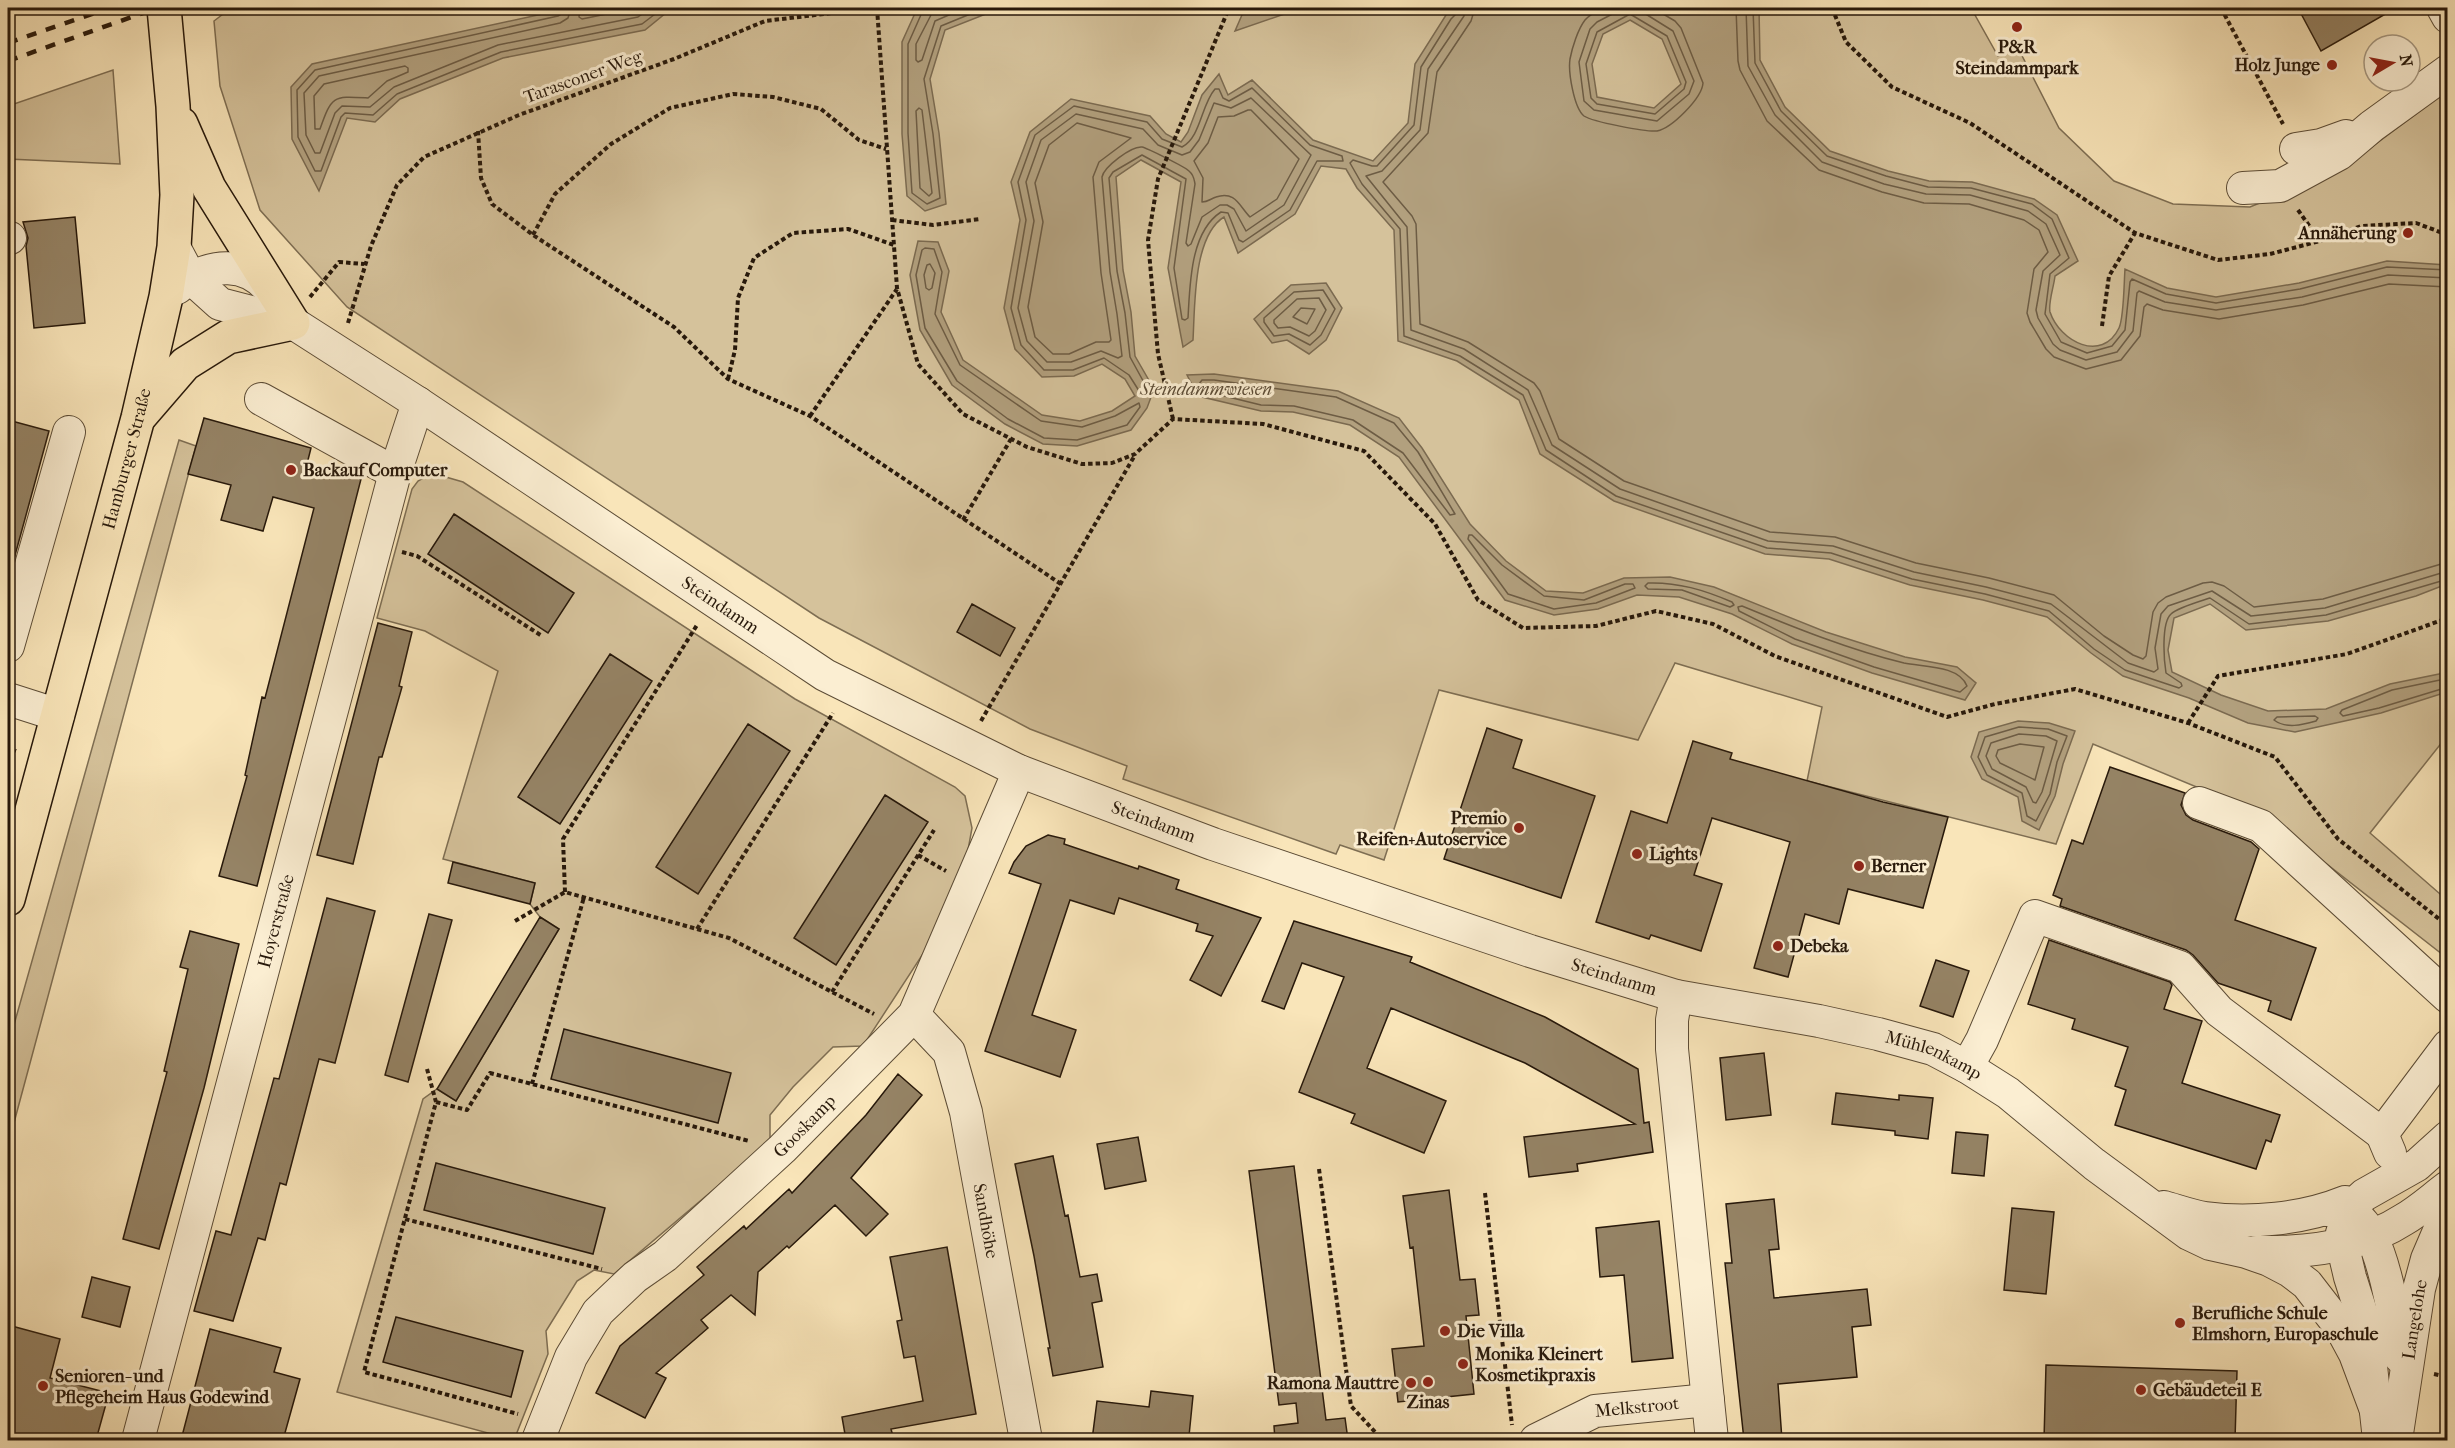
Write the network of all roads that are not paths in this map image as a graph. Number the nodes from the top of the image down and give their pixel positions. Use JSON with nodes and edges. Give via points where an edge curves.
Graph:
{"nodes":[{"id":1,"x":164,"y":8,"type":"edge"},
{"id":2,"x":2443,"y":8,"type":"edge"},
{"id":3,"x":2448,"y":17,"type":"edge"},
{"id":4,"x":2448,"y":71,"type":"edge"},
{"id":5,"x":173,"y":106,"type":"junction"},
{"id":6,"x":2372,"y":126,"type":"junction"},
{"id":7,"x":2296,"y":149,"type":"road end"},
{"id":8,"x":2243,"y":188,"type":"dead end"},
{"id":9,"x":178,"y":287,"type":"junction"},
{"id":10,"x":293,"y":323,"type":"junction"},
{"id":11,"x":261,"y":399,"type":"dead end"},
{"id":12,"x":418,"y":403,"type":"junction"},
{"id":13,"x":138,"y":418,"type":"junction"},
{"id":14,"x":69,"y":432,"type":"dead end"},
{"id":15,"x":395,"y":473,"type":"junction"},
{"id":16,"x":8,"y":646,"type":"edge"},
{"id":17,"x":8,"y":699,"type":"edge"},
{"id":18,"x":58,"y":715,"type":"junction"},
{"id":19,"x":1019,"y":771,"type":"junction"},
{"id":20,"x":2199,"y":804,"type":"dead end"},
{"id":21,"x":8,"y":899,"type":"edge"},
{"id":22,"x":1676,"y":996,"type":"junction"},
{"id":23,"x":2448,"y":996,"type":"edge"},
{"id":24,"x":908,"y":1022,"type":"junction"},
{"id":25,"x":2448,"y":1046,"type":"edge"},
{"id":26,"x":1966,"y":1067,"type":"junction"},
{"id":27,"x":2382,"y":1134,"type":"junction"},
{"id":28,"x":2448,"y":1137,"type":"edge"},
{"id":29,"x":2401,"y":1175,"type":"junction"},
{"id":30,"x":2448,"y":1187,"type":"edge"},
{"id":31,"x":2149,"y":1204,"type":"junction"},
{"id":32,"x":2346,"y":1206,"type":"junction"},
{"id":33,"x":2448,"y":1210,"type":"edge"},
{"id":34,"x":2356,"y":1239,"type":"junction"},
{"id":35,"x":2246,"y":1252,"type":"junction"},
{"id":36,"x":2403,"y":1397,"type":"junction"},
{"id":37,"x":1708,"y":1400,"type":"junction"},
{"id":38,"x":2378,"y":1427,"type":"edge"},
{"id":39,"x":541,"y":1431,"type":"edge"},
{"id":40,"x":1524,"y":1435,"type":"edge"},
{"id":41,"x":138,"y":1440,"type":"edge"},
{"id":42,"x":1026,"y":1440,"type":"edge"},
{"id":43,"x":1712,"y":1440,"type":"edge"},
{"id":44,"x":2396,"y":1440,"type":"edge"}],
"edges":[{"from":1,"to":5,"type":"main road","name":"Hamburger Straße"},
{"from":2,"to":3,"type":"street"},
{"from":4,"to":6,"type":"street"},
{"from":5,"to":9,"type":"main road","name":"Hamburger Straße"},
{"from":5,"to":10,"type":"main road","via":[[209,188]]},
{"from":6,"to":7,"type":"street","via":[[2321,146]]},
{"from":6,"to":8,"type":"street","via":[[2338,154],[2280,186]]},
{"from":9,"to":10,"type":"street","name":"Steindamm","via":[[208,269],[236,268],[264,282]]},
{"from":9,"to":13,"type":"main road","name":"Hamburger Straße"},
{"from":10,"to":12,"type":"street","name":"Steindamm"},
{"from":10,"to":13,"type":"main road","via":[[228,337],[185,364]]},
{"from":11,"to":15,"type":"street"},
{"from":12,"to":15,"type":"street","name":"Hoyerstraße"},
{"from":12,"to":19,"type":"street","name":"Steindamm","via":[[825,675]]},
{"from":13,"to":18,"type":"main road","name":"Hamburger Straße"},
{"from":14,"to":16,"type":"street"},
{"from":15,"to":41,"type":"street","name":"Hoyerstraße"},
{"from":17,"to":18,"type":"street"},
{"from":18,"to":21,"type":"main road","name":"Hamburger Straße"},
{"from":19,"to":22,"type":"street","name":"Steindamm","via":[[1224,848]]},
{"from":19,"to":24,"type":"street","name":"Gooskamp"},
{"from":20,"to":23,"type":"street","via":[[2261,826]]},
{"from":22,"to":26,"type":"street","name":"Mühlenkamp","via":[[1878,1034],[1933,1049]]},
{"from":22,"to":37,"type":"street","name":"Steindamm","via":[[1671,1020],[1672,1049]]},
{"from":24,"to":39,"type":"street","name":"Gooskamp","via":[[782,1149],[598,1312],[571,1357]]},
{"from":24,"to":42,"type":"street","name":"Sandhöhe","via":[[949,1052],[966,1112]]},
{"from":25,"to":27,"type":"street"},
{"from":26,"to":27,"type":"street","via":[[1982,1040],[2035,916],[2180,967],[2219,1011]]},
{"from":26,"to":31,"type":"street","name":"Mühlenkamp","via":[[2008,1093]]},
{"from":27,"to":29,"type":"street"},
{"from":28,"to":29,"type":"street","name":"Mühlenkamp"},
{"from":29,"to":32,"type":"street","name":"Mühlenkamp"},
{"from":30,"to":34,"type":"street","name":"Mühlenkamp","via":[[2402,1221]]},
{"from":31,"to":32,"type":"street","name":"Mühlenkamp","via":[[2205,1218],[2240,1220]]},
{"from":31,"to":35,"type":"street","name":"Mühlenkamp","via":[[2189,1234],[2210,1244]]},
{"from":32,"to":34,"type":"street","via":[[2342,1233]]},
{"from":33,"to":36,"type":"street","name":"Langelohe","via":[[2419,1288]]},
{"from":34,"to":35,"type":"street","name":"Mühlenkamp","via":[[2319,1248]]},
{"from":34,"to":36,"type":"street","name":"Langelohe","via":[[2388,1292],[2399,1346]]},
{"from":34,"to":38,"type":"street"},
{"from":35,"to":38,"type":"street","name":"Mühlenkamp","via":[[2290,1270],[2307,1284],[2342,1328],[2355,1354]]},
{"from":36,"to":44,"type":"street","name":"Langelohe"},
{"from":37,"to":40,"type":"street","name":"Melkstroot","via":[[1595,1411]]},
{"from":37,"to":43,"type":"street","name":"Steindamm"}]}
